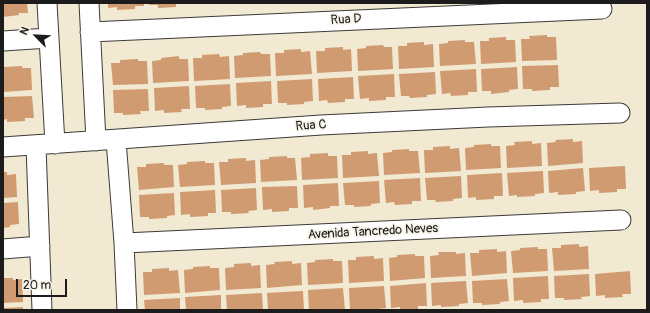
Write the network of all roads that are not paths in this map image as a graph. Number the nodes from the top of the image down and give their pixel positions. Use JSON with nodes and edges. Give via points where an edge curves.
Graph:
{"nodes":[{"id":1,"x":47,"y":3,"type":"edge"},
{"id":2,"x":89,"y":3,"type":"edge"},
{"id":3,"x":602,"y":8,"type":"dead end"},
{"id":4,"x":90,"y":32,"type":"junction"},
{"id":5,"x":49,"y":38,"type":"junction"},
{"id":6,"x":3,"y":40,"type":"edge"},
{"id":7,"x":620,"y":113,"type":"dead end"},
{"id":8,"x":116,"y":140,"type":"junction"},
{"id":9,"x":96,"y":141,"type":"junction"},
{"id":10,"x":55,"y":144,"type":"junction"},
{"id":11,"x":36,"y":146,"type":"junction"},
{"id":12,"x":3,"y":148,"type":"edge"},
{"id":13,"x":621,"y":220,"type":"dead end"},
{"id":14,"x":124,"y":244,"type":"junction"},
{"id":15,"x":40,"y":246,"type":"junction"},
{"id":16,"x":3,"y":249,"type":"edge"},
{"id":17,"x":42,"y":310,"type":"edge"},
{"id":18,"x":127,"y":310,"type":"edge"}],
"edges":[{"from":1,"to":5,"type":"street"},
{"from":2,"to":4,"type":"street"},
{"from":3,"to":4,"type":"street","name":"Rua D"},
{"from":4,"to":9,"type":"street"},
{"from":5,"to":6,"type":"street"},
{"from":5,"to":10,"type":"street"},
{"from":7,"to":8,"type":"street","name":"Rua C","via":[[321,125]]},
{"from":8,"to":9,"type":"street","name":"Rua C"},
{"from":8,"to":14,"type":"street"},
{"from":9,"to":10,"type":"street","name":"Rua C"},
{"from":10,"to":11,"type":"street","name":"Rua C"},
{"from":11,"to":12,"type":"street","name":"Rua C"},
{"from":11,"to":15,"type":"street"},
{"from":13,"to":14,"type":"street","name":"Avenida Tancredo Neves"},
{"from":14,"to":18,"type":"street"},
{"from":15,"to":16,"type":"street"},
{"from":15,"to":17,"type":"street"}]}
